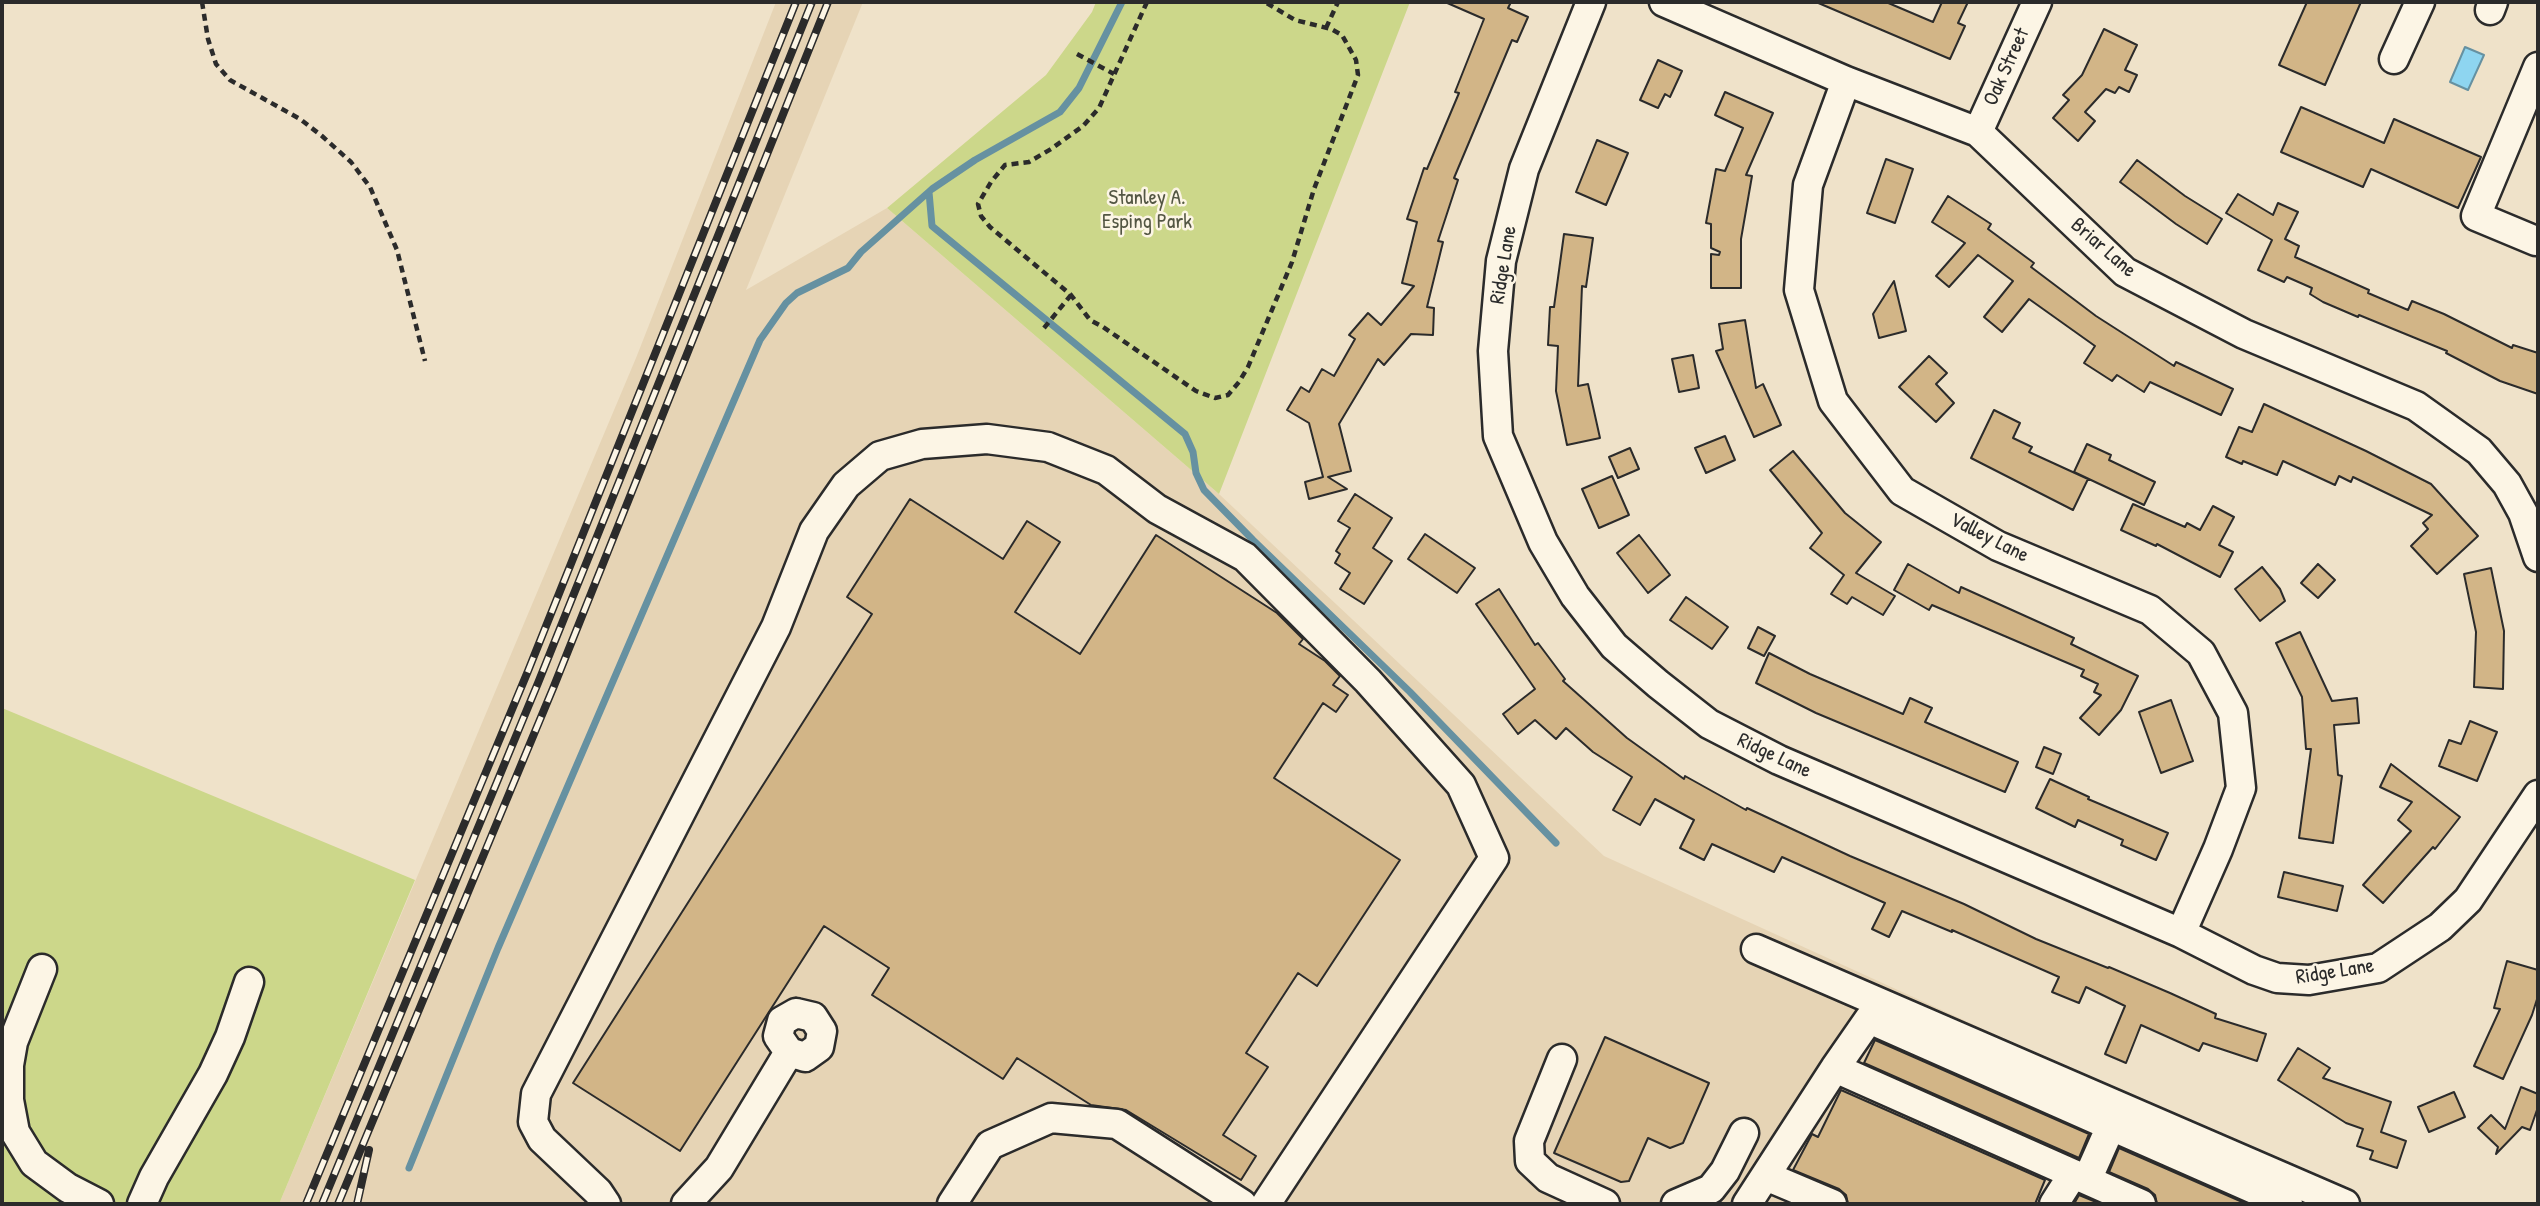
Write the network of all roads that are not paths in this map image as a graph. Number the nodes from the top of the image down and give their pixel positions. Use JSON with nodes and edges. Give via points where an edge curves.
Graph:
{"nodes":[{"id":1,"x":1591,"y":2,"type":"edge"},
{"id":2,"x":1664,"y":2,"type":"edge"},
{"id":3,"x":2037,"y":2,"type":"edge"},
{"id":4,"x":2420,"y":2,"type":"edge"},
{"id":5,"x":2394,"y":59,"type":"dead end"},
{"id":6,"x":2538,"y":67,"type":"edge"},
{"id":7,"x":1846,"y":81,"type":"junction"},
{"id":8,"x":1978,"y":132,"type":"junction"},
{"id":9,"x":2536,"y":241,"type":"dead end"},
{"id":10,"x":2538,"y":557,"type":"edge"},
{"id":11,"x":2537,"y":800,"type":"edge"},
{"id":12,"x":2181,"y":933,"type":"junction"},
{"id":13,"x":1756,"y":949,"type":"dead end"},
{"id":14,"x":43,"y":969,"type":"dead end"},
{"id":15,"x":249,"y":982,"type":"dead end"},
{"id":16,"x":789,"y":1052,"type":"dead end"},
{"id":17,"x":1562,"y":1059,"type":"dead end"},
{"id":18,"x":1835,"y":1068,"type":"junction"},
{"id":19,"x":2111,"y":1126,"type":"junction"},
{"id":20,"x":1744,"y":1133,"type":"dead end"},
{"id":21,"x":1766,"y":1175,"type":"junction"},
{"id":22,"x":2080,"y":1177,"type":"junction"},
{"id":23,"x":99,"y":1204,"type":"edge"},
{"id":24,"x":142,"y":1204,"type":"edge"},
{"id":25,"x":607,"y":1204,"type":"edge"},
{"id":26,"x":686,"y":1204,"type":"edge"},
{"id":27,"x":952,"y":1204,"type":"edge"},
{"id":28,"x":1242,"y":1204,"type":"edge"},
{"id":29,"x":1266,"y":1204,"type":"edge"},
{"id":30,"x":1605,"y":1204,"type":"edge"},
{"id":31,"x":1675,"y":1204,"type":"edge"},
{"id":32,"x":1748,"y":1204,"type":"edge"},
{"id":33,"x":1832,"y":1204,"type":"edge"},
{"id":34,"x":2054,"y":1204,"type":"edge"},
{"id":35,"x":2141,"y":1204,"type":"edge"},
{"id":36,"x":2288,"y":1204,"type":"edge"},
{"id":37,"x":2345,"y":1204,"type":"edge"}],
"edges":[{"from":1,"to":12,"type":"street","name":"Ridge Lane","via":[[1524,169],[1501,261],[1493,351],[1497,436],[1543,542],[1575,596],[1614,646],[1709,724],[1779,760]]},
{"from":2,"to":7,"type":"street","name":"Briar Lane"},
{"from":3,"to":8,"type":"street","name":"Oak Street"},
{"from":4,"to":5,"type":"street"},
{"from":6,"to":9,"type":"street","via":[[2476,216]]},
{"from":7,"to":8,"type":"street","name":"Briar Lane"},
{"from":7,"to":12,"type":"street","name":"Valley Lane","via":[[1808,185],[1799,290],[1833,401],[1902,491],[1998,546],[2150,610],[2201,653],[2233,713],[2241,788]]},
{"from":8,"to":10,"type":"street","name":"Briar Lane","via":[[2124,272],[2244,334],[2416,406],[2479,452],[2507,484],[2524,513]]},
{"from":11,"to":12,"type":"street","name":"Ridge Lane","via":[[2458,912],[2378,968],[2309,980],[2277,978]]},
{"from":13,"to":37,"type":"street"},
{"from":14,"to":23,"type":"street","via":[[13,1042],[9,1065],[15,1132],[34,1163]]},
{"from":15,"to":24,"type":"street","via":[[213,1074]]},
{"from":16,"to":26,"type":"street","via":[[719,1168]]},
{"from":17,"to":30,"type":"street","via":[[1529,1141],[1530,1161],[1548,1178]]},
{"from":18,"to":19,"type":"street","via":[[1869,1019]]},
{"from":18,"to":21,"type":"street"},
{"from":18,"to":22,"type":"street"},
{"from":19,"to":22,"type":"street"},
{"from":19,"to":36,"type":"street"},
{"from":20,"to":31,"type":"street","via":[[1712,1189]]},
{"from":21,"to":32,"type":"street"},
{"from":21,"to":33,"type":"street"},
{"from":22,"to":34,"type":"street"},
{"from":22,"to":35,"type":"street"},
{"from":25,"to":29,"type":"street","via":[[542,1139],[533,1122],[536,1094],[776,627],[814,531],[846,485],[880,456],[922,444],[987,439],[1048,447],[1106,470],[1157,509],[1245,557],[1368,681],[1461,785],[1494,858]]},
{"from":27,"to":28,"type":"street","via":[[990,1145],[1051,1118],[1117,1124]]}]}
